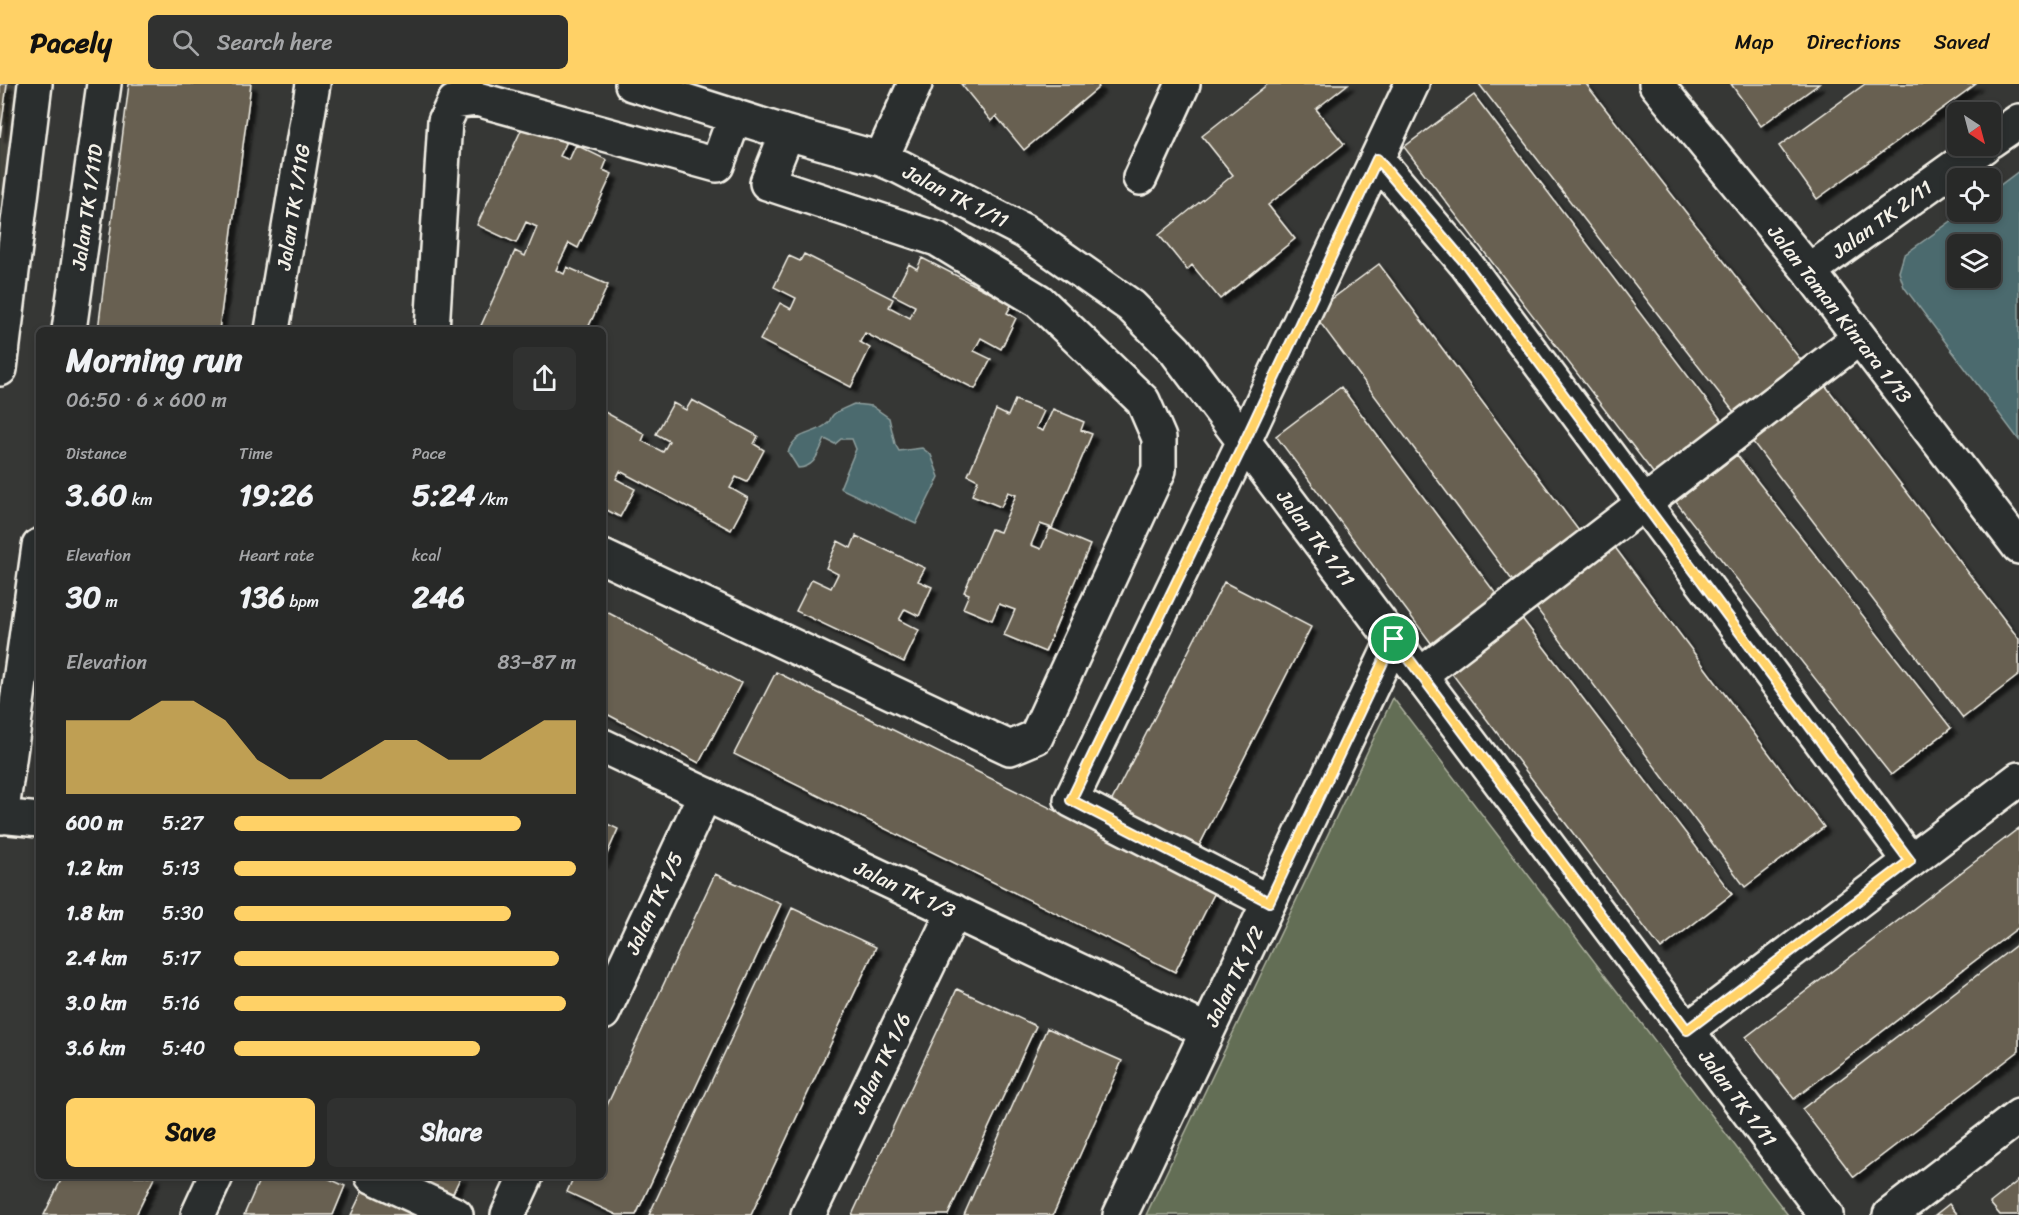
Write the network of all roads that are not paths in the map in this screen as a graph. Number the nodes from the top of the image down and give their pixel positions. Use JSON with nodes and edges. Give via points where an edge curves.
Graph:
{"nodes":[{"id":1,"x":35,"y":84,"type":"edge"},
{"id":2,"x":104,"y":84,"type":"edge"},
{"id":3,"x":313,"y":84,"type":"edge"},
{"id":4,"x":632,"y":84,"type":"edge"},
{"id":5,"x":915,"y":84,"type":"edge"},
{"id":6,"x":1183,"y":84,"type":"edge"},
{"id":7,"x":1412,"y":84,"type":"edge"},
{"id":8,"x":1656,"y":84,"type":"edge"},
{"id":9,"x":735,"y":116,"type":"junction"},
{"id":10,"x":2019,"y":121,"type":"edge"},
{"id":11,"x":787,"y":133,"type":"junction"},
{"id":12,"x":2001,"y":133,"type":"edge"},
{"id":13,"x":1970,"y":156,"type":"edge"},
{"id":14,"x":881,"y":159,"type":"junction"},
{"id":15,"x":1377,"y":159,"type":"junction"},
{"id":16,"x":1140,"y":178,"type":"dead end"},
{"id":17,"x":1809,"y":271,"type":"junction"},
{"id":18,"x":69,"y":327,"type":"edge"},
{"id":19,"x":273,"y":327,"type":"edge"},
{"id":20,"x":432,"y":327,"type":"edge"},
{"id":21,"x":1859,"y":338,"type":"junction"},
{"id":22,"x":0,"y":369,"type":"edge"},
{"id":23,"x":1244,"y":443,"type":"junction"},
{"id":24,"x":1644,"y":503,"type":"junction"},
{"id":25,"x":2019,"y":547,"type":"edge"},
{"id":26,"x":606,"y":558,"type":"edge"},
{"id":27,"x":36,"y":567,"type":"edge"},
{"id":28,"x":1394,"y":639,"type":"junction"},
{"id":29,"x":1420,"y":675,"type":"junction"},
{"id":30,"x":606,"y":747,"type":"edge"},
{"id":31,"x":2019,"y":778,"type":"edge"},
{"id":32,"x":705,"y":794,"type":"junction"},
{"id":33,"x":1,"y":817,"type":"edge"},
{"id":34,"x":36,"y":820,"type":"edge"},
{"id":35,"x":1910,"y":861,"type":"junction"},
{"id":36,"x":1269,"y":902,"type":"junction"},
{"id":37,"x":954,"y":911,"type":"junction"},
{"id":38,"x":606,"y":1006,"type":"edge"},
{"id":39,"x":1687,"y":1030,"type":"junction"},
{"id":40,"x":1207,"y":1031,"type":"junction"},
{"id":41,"x":2019,"y":1116,"type":"edge"},
{"id":42,"x":215,"y":1179,"type":"edge"},
{"id":43,"x":378,"y":1179,"type":"edge"},
{"id":44,"x":525,"y":1179,"type":"edge"},
{"id":45,"x":198,"y":1215,"type":"edge"},
{"id":46,"x":456,"y":1215,"type":"edge"},
{"id":47,"x":508,"y":1215,"type":"edge"},
{"id":48,"x":808,"y":1215,"type":"edge"},
{"id":49,"x":1120,"y":1215,"type":"edge"},
{"id":50,"x":1826,"y":1215,"type":"edge"},
{"id":51,"x":1890,"y":1215,"type":"edge"}],
"edges":[{"from":1,"to":22,"type":"street"},
{"from":2,"to":18,"type":"street","name":"Jalan TK 1/11D"},
{"from":3,"to":19,"type":"street","name":"Jalan TK 1/11G"},
{"from":4,"to":9,"type":"street","name":"Jalan TK 1/11"},
{"from":5,"to":14,"type":"street"},
{"from":6,"to":16,"type":"street"},
{"from":7,"to":15,"type":"street"},
{"from":8,"to":17,"type":"street","name":"Jalan Taman Kinrara 1/13"},
{"from":9,"to":11,"type":"street","name":"Jalan TK 1/11"},
{"from":9,"to":20,"type":"street","via":[[717,165],[477,99],[454,102],[445,121]]},
{"from":10,"to":12,"type":"street"},
{"from":11,"to":14,"type":"street","name":"Jalan TK 1/11"},
{"from":11,"to":26,"type":"street","via":[[767,183],[937,239],[1039,301],[1143,401],[1159,438],[1159,470],[1036,737],[1010,748]]},
{"from":13,"to":17,"type":"street","name":"Jalan TK 2/11"},
{"from":14,"to":23,"type":"street","name":"Jalan TK 1/11","via":[[1024,231],[1131,306],[1175,350]]},
{"from":15,"to":23,"type":"street"},
{"from":15,"to":24,"type":"street","via":[[1466,264]]},
{"from":17,"to":21,"type":"street","name":"Jalan Taman Kinrara 1/13"},
{"from":21,"to":24,"type":"street"},
{"from":21,"to":25,"type":"street","name":"Jalan Taman Kinrara 1/13"},
{"from":23,"to":28,"type":"street","name":"Jalan TK 1/11"},
{"from":23,"to":36,"type":"street","via":[[1071,800]]},
{"from":24,"to":29,"type":"street"},
{"from":24,"to":35,"type":"street"},
{"from":27,"to":33,"type":"street"},
{"from":28,"to":29,"type":"street","name":"Jalan TK 1/11"},
{"from":28,"to":36,"type":"street","name":"Jalan TK 1/2"},
{"from":29,"to":39,"type":"street","name":"Jalan TK 1/11"},
{"from":30,"to":32,"type":"street","name":"Jalan TK 1/3"},
{"from":31,"to":35,"type":"street"},
{"from":32,"to":37,"type":"street","name":"Jalan TK 1/3"},
{"from":32,"to":38,"type":"street","name":"Jalan TK 1/5"},
{"from":33,"to":34,"type":"street"},
{"from":35,"to":39,"type":"street"},
{"from":36,"to":40,"type":"street","name":"Jalan TK 1/2"},
{"from":37,"to":40,"type":"street","name":"Jalan TK 1/3"},
{"from":37,"to":48,"type":"street","name":"Jalan TK 1/6"},
{"from":39,"to":50,"type":"street","name":"Jalan TK 1/11"},
{"from":40,"to":49,"type":"street","name":"Jalan TK 1/2"},
{"from":41,"to":51,"type":"street"},
{"from":42,"to":45,"type":"street"},
{"from":43,"to":46,"type":"street"},
{"from":44,"to":47,"type":"street"}]}
